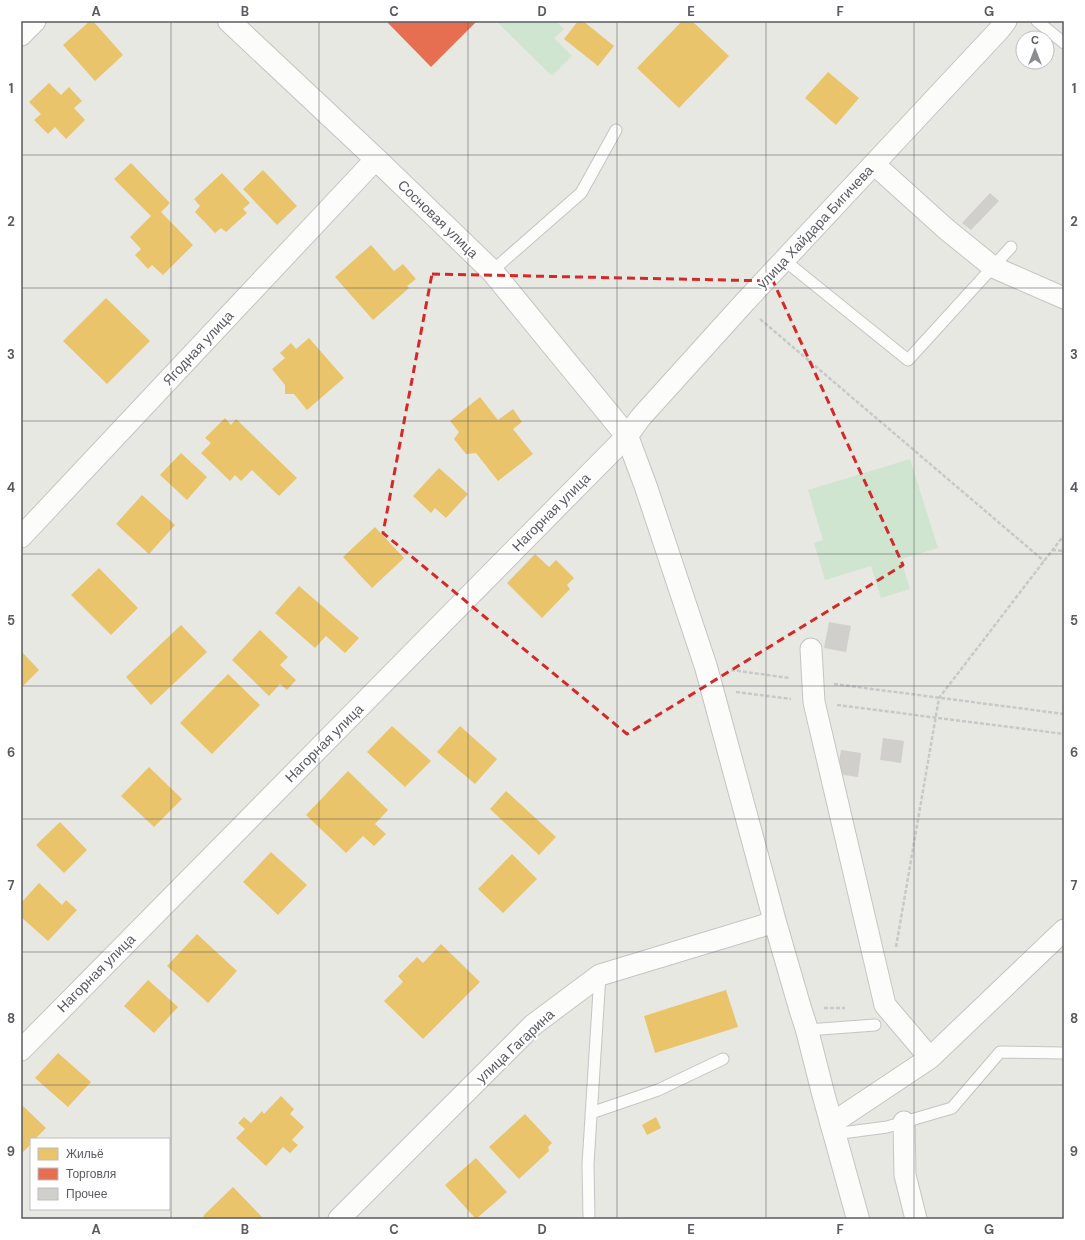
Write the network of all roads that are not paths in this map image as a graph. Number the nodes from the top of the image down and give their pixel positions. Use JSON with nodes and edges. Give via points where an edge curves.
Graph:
{"nodes":[{"id":1,"x":35,"y":21,"type":"edge"},
{"id":2,"x":229,"y":21,"type":"edge"},
{"id":3,"x":1006,"y":21,"type":"edge"},
{"id":4,"x":1037,"y":21,"type":"edge"},
{"id":5,"x":21,"y":35,"type":"edge"},
{"id":6,"x":1064,"y":43,"type":"edge"},
{"id":7,"x":616,"y":130,"type":"dead end"},
{"id":8,"x":376,"y":159,"type":"junction"},
{"id":9,"x":874,"y":164,"type":"junction"},
{"id":10,"x":1011,"y":247,"type":"dead end"},
{"id":11,"x":784,"y":260,"type":"junction"},
{"id":12,"x":993,"y":267,"type":"junction"},
{"id":13,"x":492,"y":271,"type":"junction"},
{"id":14,"x":1064,"y":298,"type":"edge"},
{"id":15,"x":627,"y":436,"type":"junction"},
{"id":16,"x":21,"y":537,"type":"edge"},
{"id":17,"x":811,"y":649,"type":"dead end"},
{"id":18,"x":775,"y":922,"type":"junction"},
{"id":19,"x":1064,"y":930,"type":"edge"},
{"id":20,"x":600,"y":975,"type":"junction"},
{"id":21,"x":875,"y":1025,"type":"dead end"},
{"id":22,"x":807,"y":1030,"type":"junction"},
{"id":23,"x":21,"y":1050,"type":"edge"},
{"id":24,"x":1064,"y":1053,"type":"edge"},
{"id":25,"x":930,"y":1058,"type":"junction"},
{"id":26,"x":723,"y":1059,"type":"dead end"},
{"id":27,"x":591,"y":1113,"type":"junction"},
{"id":28,"x":904,"y":1122,"type":"junction"},
{"id":29,"x":833,"y":1129,"type":"junction"},
{"id":30,"x":339,"y":1219,"type":"edge"},
{"id":31,"x":589,"y":1219,"type":"edge"},
{"id":32,"x":858,"y":1219,"type":"edge"},
{"id":33,"x":916,"y":1219,"type":"edge"}],
"edges":[{"from":1,"to":5,"type":"street"},
{"from":2,"to":8,"type":"street","name":"Сосновая улица"},
{"from":3,"to":9,"type":"street","name":"улица Хайдара Бигичева"},
{"from":4,"to":6,"type":"lane"},
{"from":7,"to":13,"type":"lane","via":[[581,193]]},
{"from":8,"to":13,"type":"street","name":"Сосновая улица"},
{"from":8,"to":16,"type":"street","name":"Ягодная улица"},
{"from":9,"to":11,"type":"street","name":"улица Хайдара Бигичева"},
{"from":9,"to":12,"type":"street","via":[[946,229]]},
{"from":10,"to":12,"type":"lane"},
{"from":11,"to":12,"type":"lane","via":[[908,360]]},
{"from":11,"to":15,"type":"street","name":"улица Хайдара Бигичева"},
{"from":12,"to":14,"type":"street"},
{"from":13,"to":15,"type":"street","name":"Сосновая улица"},
{"from":15,"to":18,"type":"street","name":"Сосновая улица","via":[[706,667]]},
{"from":15,"to":23,"type":"street","name":"Нагорная улица"},
{"from":17,"to":25,"type":"street","via":[[814,702],[885,1004]]},
{"from":18,"to":20,"type":"street","name":"улица Гагарина"},
{"from":18,"to":22,"type":"street","name":"Сосновая улица"},
{"from":19,"to":25,"type":"street"},
{"from":20,"to":27,"type":"lane"},
{"from":20,"to":30,"type":"street","name":"улица Гагарина","via":[[533,1025]]},
{"from":21,"to":22,"type":"lane"},
{"from":22,"to":29,"type":"street","name":"Сосновая улица"},
{"from":24,"to":28,"type":"lane","via":[[1000,1052],[952,1108]]},
{"from":25,"to":29,"type":"street"},
{"from":26,"to":27,"type":"lane","via":[[658,1090]]},
{"from":27,"to":31,"type":"lane","via":[[588,1164]]},
{"from":28,"to":29,"type":"lane","via":[[887,1127]]},
{"from":28,"to":33,"type":"street","via":[[905,1175]]},
{"from":29,"to":32,"type":"street","name":"Сосновая улица"}]}
